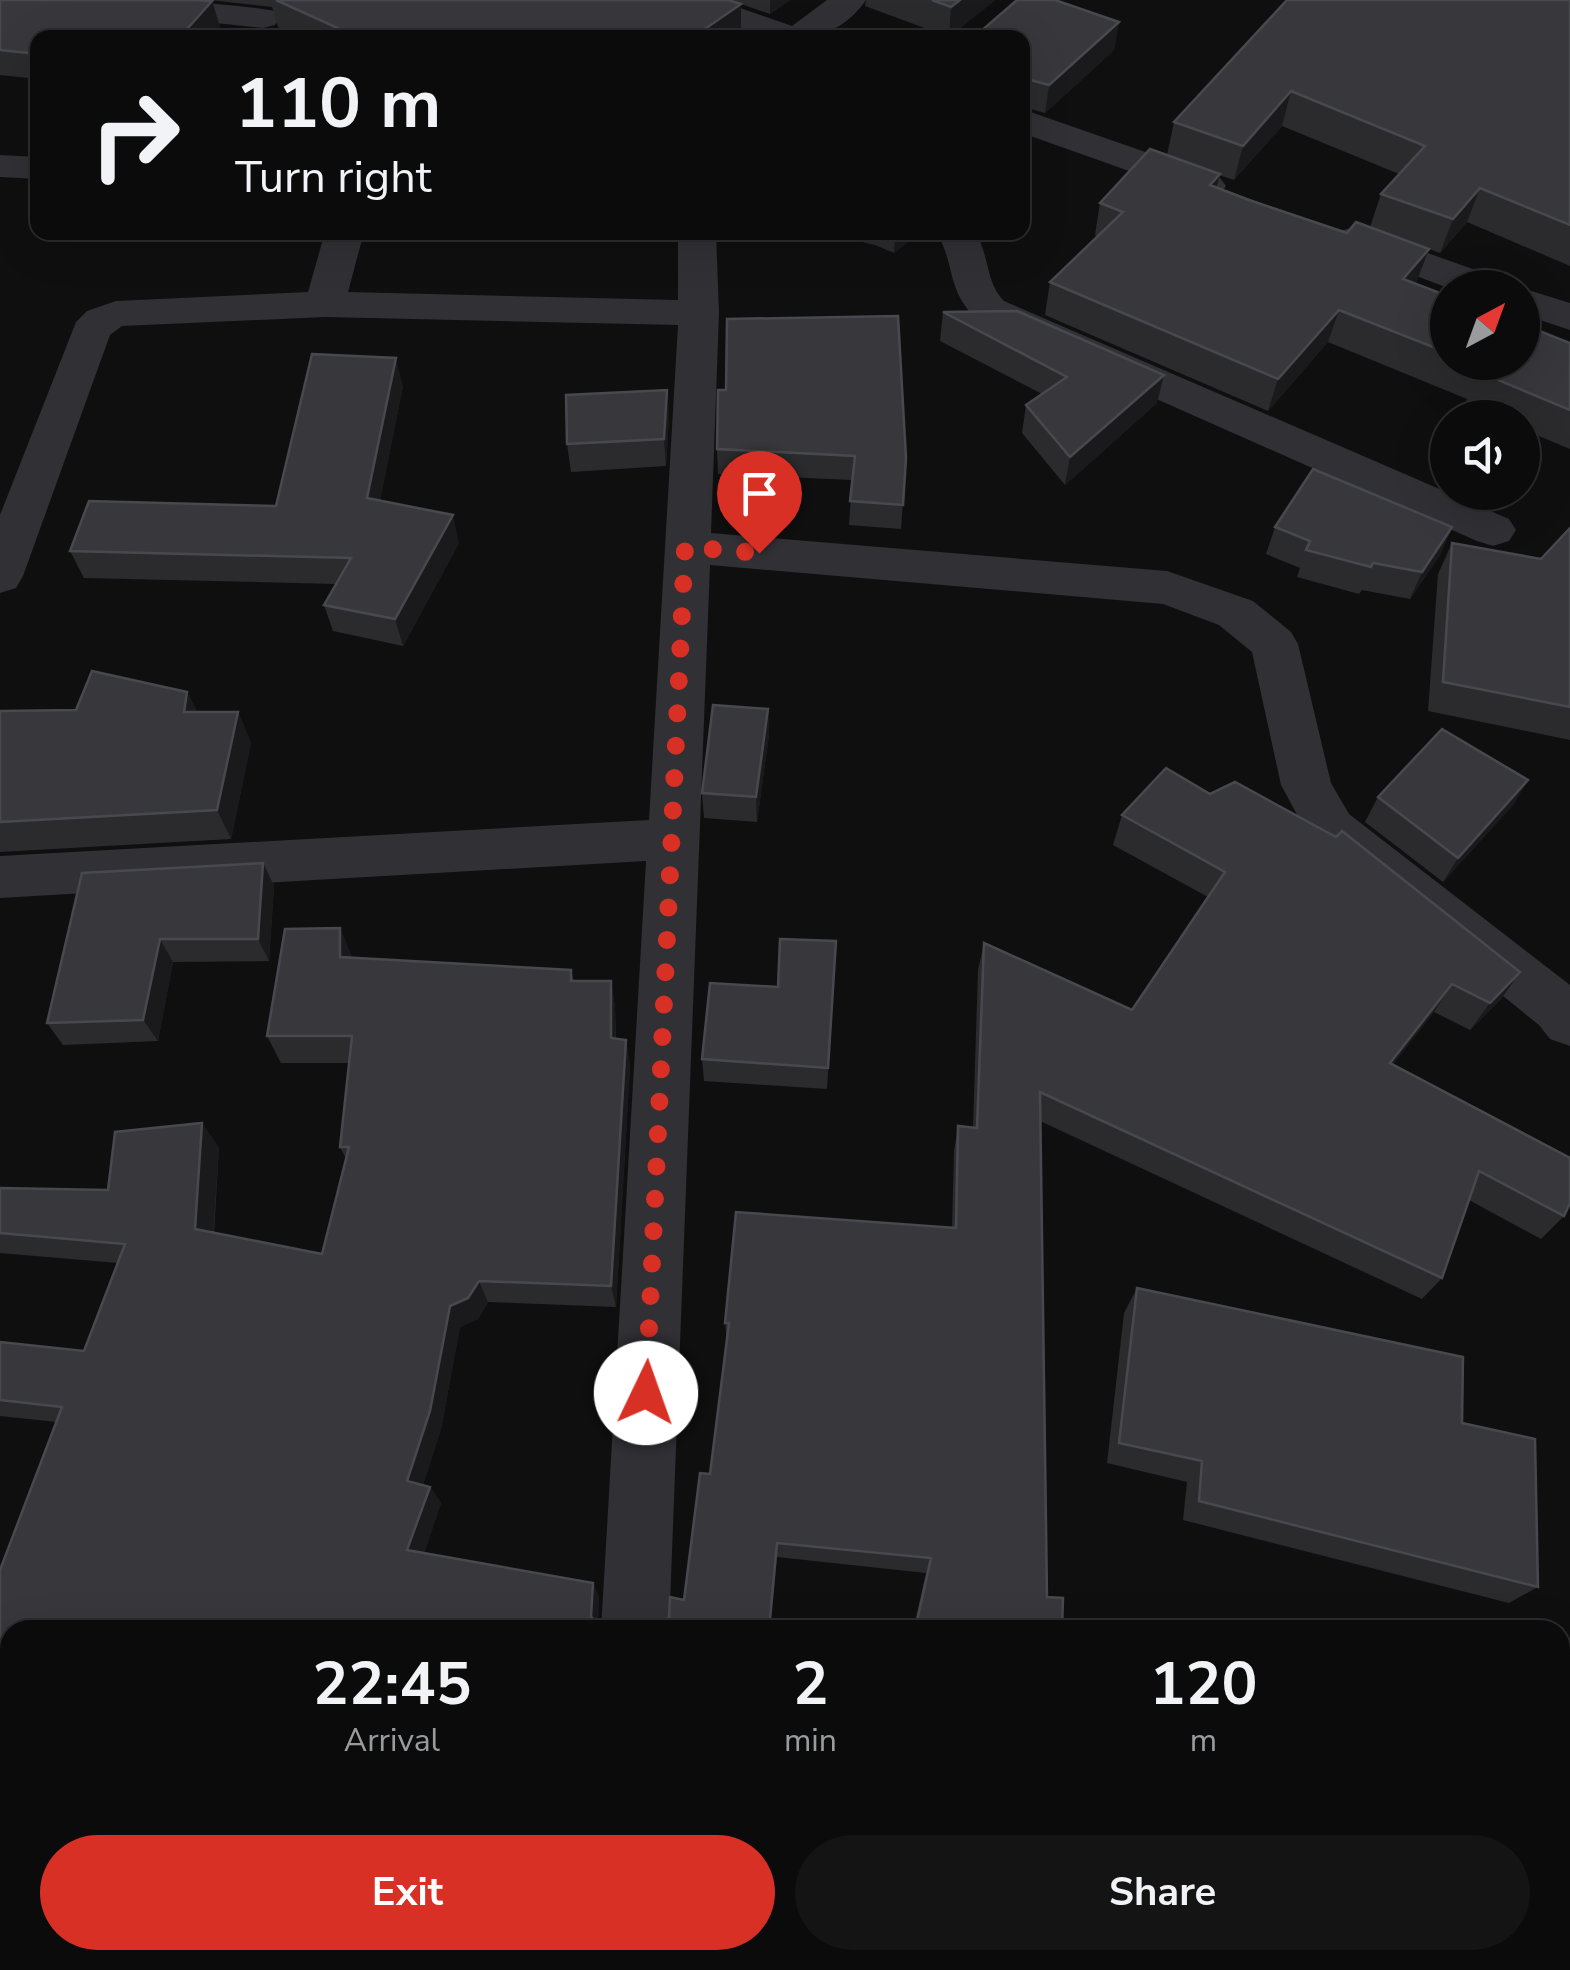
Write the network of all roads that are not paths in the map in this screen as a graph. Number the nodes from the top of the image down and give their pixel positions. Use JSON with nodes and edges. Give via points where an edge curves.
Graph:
{"nodes":[{"id":1,"x":90,"y":0,"type":"edge"},
{"id":2,"x":684,"y":0,"type":"edge"},
{"id":3,"x":849,"y":0,"type":"edge"},
{"id":4,"x":262,"y":18,"type":"edge"},
{"id":5,"x":772,"y":30,"type":"edge"},
{"id":6,"x":807,"y":30,"type":"edge"},
{"id":7,"x":1030,"y":123,"type":"edge"},
{"id":8,"x":0,"y":166,"type":"edge"},
{"id":9,"x":30,"y":168,"type":"edge"},
{"id":10,"x":1246,"y":200,"type":"edge"},
{"id":11,"x":1320,"y":227,"type":"edge"},
{"id":12,"x":343,"y":240,"type":"edge"},
{"id":13,"x":698,"y":240,"type":"edge"},
{"id":14,"x":962,"y":240,"type":"edge"},
{"id":15,"x":1438,"y":270,"type":"edge"},
{"id":16,"x":325,"y":304,"type":"junction"},
{"id":17,"x":1540,"y":306,"type":"edge"},
{"id":18,"x":699,"y":314,"type":"junction"},
{"id":19,"x":1570,"y":317,"type":"edge"},
{"id":20,"x":1493,"y":530,"type":"dead end"},
{"id":21,"x":685,"y":547,"type":"junction"},
{"id":22,"x":0,"y":576,"type":"edge"},
{"id":23,"x":673,"y":839,"type":"junction"},
{"id":24,"x":0,"y":877,"type":"edge"},
{"id":25,"x":1570,"y":1022,"type":"edge"},
{"id":26,"x":635,"y":1620,"type":"edge"}],
"edges":[{"from":1,"to":4,"type":"street"},
{"from":2,"to":5,"type":"street"},
{"from":3,"to":6,"type":"street"},
{"from":7,"to":10,"type":"street"},
{"from":8,"to":9,"type":"street"},
{"from":11,"to":15,"type":"street"},
{"from":12,"to":16,"type":"street"},
{"from":13,"to":18,"type":"street"},
{"from":14,"to":20,"type":"street","via":[[969,287],[990,310]]},
{"from":16,"to":18,"type":"street"},
{"from":16,"to":22,"type":"street","via":[[101,320],[91,331]]},
{"from":17,"to":19,"type":"street"},
{"from":18,"to":21,"type":"street"},
{"from":21,"to":23,"type":"street"},
{"from":21,"to":25,"type":"street","via":[[1167,588],[1236,613],[1274,644],[1306,785],[1331,829]]},
{"from":23,"to":24,"type":"street"},
{"from":23,"to":26,"type":"street"}]}
